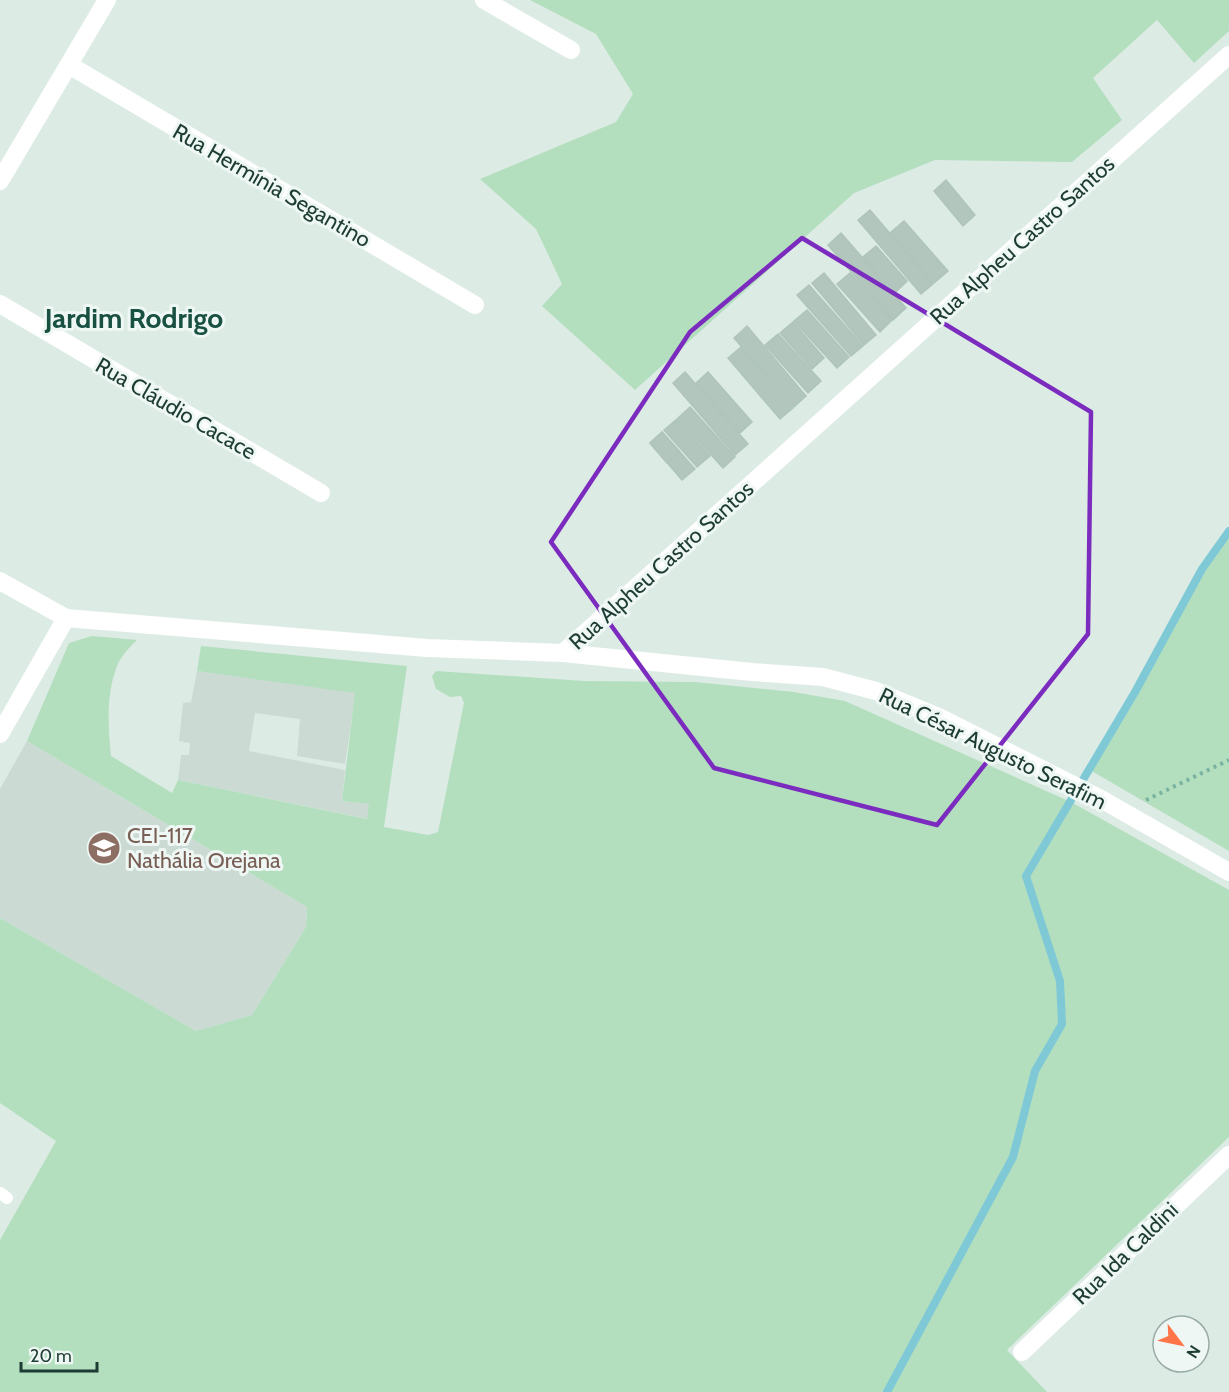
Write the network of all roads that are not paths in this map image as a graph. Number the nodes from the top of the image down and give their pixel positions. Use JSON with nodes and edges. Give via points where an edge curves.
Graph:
{"nodes":[{"id":1,"x":107,"y":0,"type":"edge"},
{"id":2,"x":484,"y":0,"type":"edge"},
{"id":3,"x":571,"y":50,"type":"dead end"},
{"id":4,"x":1229,"y":55,"type":"edge"},
{"id":5,"x":69,"y":65,"type":"junction"},
{"id":6,"x":0,"y":181,"type":"edge"},
{"id":7,"x":0,"y":304,"type":"edge"},
{"id":8,"x":476,"y":305,"type":"dead end"},
{"id":9,"x":321,"y":493,"type":"dead end"},
{"id":10,"x":0,"y":581,"type":"edge"},
{"id":11,"x":66,"y":618,"type":"junction"},
{"id":12,"x":563,"y":653,"type":"junction"},
{"id":13,"x":0,"y":734,"type":"edge"},
{"id":14,"x":1229,"y":872,"type":"edge"},
{"id":15,"x":1229,"y":1155,"type":"edge"},
{"id":16,"x":1022,"y":1352,"type":"dead end"}],
"edges":[{"from":1,"to":5,"type":"street"},
{"from":2,"to":3,"type":"street"},
{"from":4,"to":12,"type":"street","name":"Rua Alpheu Castro Santos"},
{"from":5,"to":6,"type":"street"},
{"from":5,"to":8,"type":"street","name":"Rua Hermínia Segantino"},
{"from":7,"to":9,"type":"street","name":"Rua Cláudio Cacace"},
{"from":10,"to":11,"type":"street"},
{"from":11,"to":12,"type":"street","name":"Rua Alpheu Castro Santos","via":[[427,648]]},
{"from":11,"to":13,"type":"street"},
{"from":12,"to":14,"type":"street","name":"Rua César Augusto Serafim","via":[[823,677],[876,691],[1047,771]]},
{"from":15,"to":16,"type":"street","name":"Rua Ida Caldini"}]}
